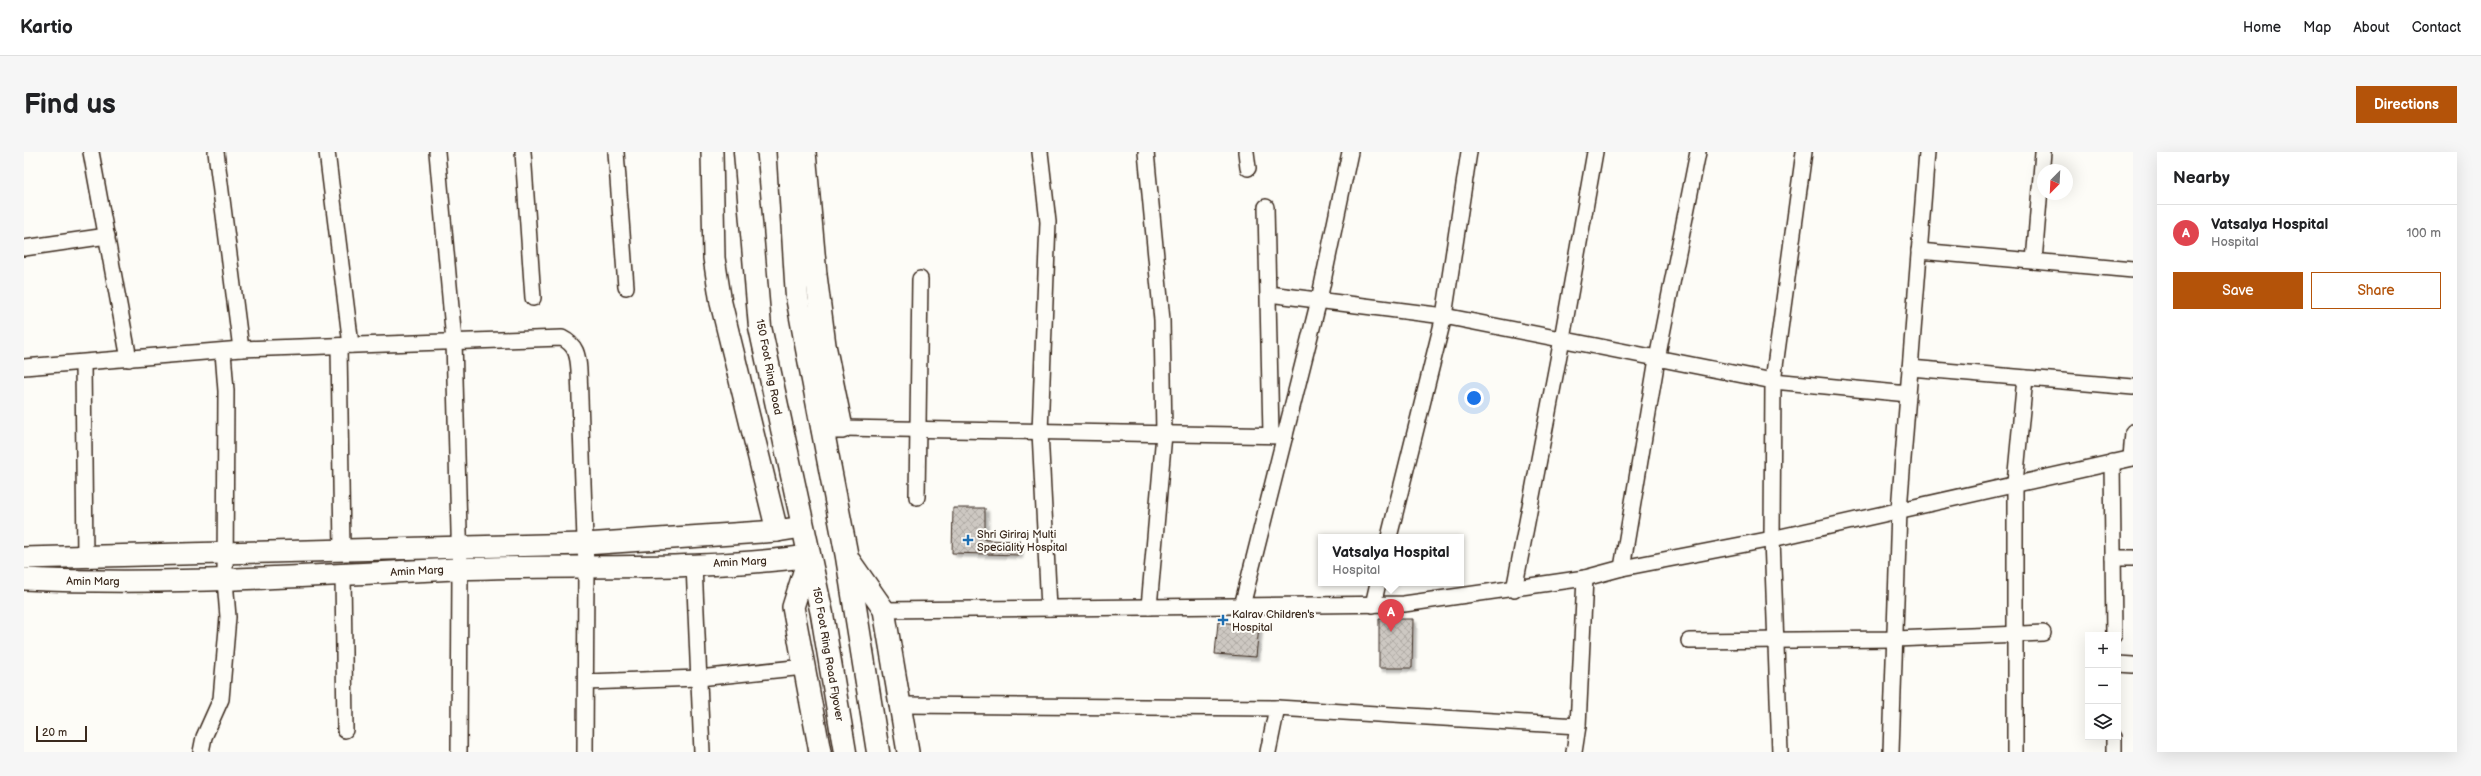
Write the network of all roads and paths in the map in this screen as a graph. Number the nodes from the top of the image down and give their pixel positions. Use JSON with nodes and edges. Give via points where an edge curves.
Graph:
{"nodes":[{"id":1,"x":91,"y":152,"type":"edge"},
{"id":2,"x":216,"y":152,"type":"edge"},
{"id":3,"x":328,"y":152,"type":"edge"},
{"id":4,"x":437,"y":152,"type":"edge"},
{"id":5,"x":522,"y":152,"type":"edge"},
{"id":6,"x":616,"y":152,"type":"edge"},
{"id":7,"x":712,"y":152,"type":"edge"},
{"id":8,"x":745,"y":152,"type":"edge"},
{"id":9,"x":788,"y":152,"type":"edge"},
{"id":10,"x":806,"y":152,"type":"edge"},
{"id":11,"x":1040,"y":152,"type":"edge"},
{"id":12,"x":1146,"y":152,"type":"edge"},
{"id":13,"x":1246,"y":152,"type":"edge"},
{"id":14,"x":1350,"y":152,"type":"edge"},
{"id":15,"x":1469,"y":152,"type":"edge"},
{"id":16,"x":1595,"y":152,"type":"edge"},
{"id":17,"x":1698,"y":152,"type":"edge"},
{"id":18,"x":1804,"y":152,"type":"edge"},
{"id":19,"x":1927,"y":152,"type":"edge"},
{"id":20,"x":2043,"y":152,"type":"edge"},
{"id":21,"x":1248,"y":168,"type":"dead end"},
{"id":22,"x":1266,"y":207,"type":"dead end"},
{"id":23,"x":107,"y":236,"type":"junction"},
{"id":24,"x":24,"y":248,"type":"edge"},
{"id":25,"x":1919,"y":251,"type":"junction"},
{"id":26,"x":2034,"y":261,"type":"junction"},
{"id":27,"x":2133,"y":270,"type":"edge"},
{"id":28,"x":920,"y":279,"type":"dead end"},
{"id":29,"x":626,"y":286,"type":"dead end"},
{"id":30,"x":1269,"y":294,"type":"junction"},
{"id":31,"x":533,"y":298,"type":"dead end"},
{"id":32,"x":1319,"y":300,"type":"junction"},
{"id":33,"x":1444,"y":316,"type":"junction"},
{"id":34,"x":1562,"y":339,"type":"junction"},
{"id":35,"x":454,"y":341,"type":"junction"},
{"id":36,"x":345,"y":345,"type":"junction"},
{"id":37,"x":241,"y":349,"type":"junction"},
{"id":38,"x":223,"y":352,"type":"junction"},
{"id":39,"x":129,"y":359,"type":"junction"},
{"id":40,"x":1657,"y":359,"type":"junction"},
{"id":41,"x":83,"y":363,"type":"junction"},
{"id":42,"x":24,"y":367,"type":"edge"},
{"id":43,"x":1910,"y":368,"type":"junction"},
{"id":44,"x":2025,"y":378,"type":"junction"},
{"id":45,"x":1773,"y":381,"type":"junction"},
{"id":46,"x":2133,"y":387,"type":"edge"},
{"id":47,"x":1908,"y":394,"type":"junction"},
{"id":48,"x":832,"y":428,"type":"junction"},
{"id":49,"x":920,"y":430,"type":"junction"},
{"id":50,"x":1040,"y":432,"type":"junction"},
{"id":51,"x":2133,"y":432,"type":"edge"},
{"id":52,"x":1164,"y":434,"type":"junction"},
{"id":53,"x":1278,"y":435,"type":"junction"},
{"id":54,"x":2132,"y":458,"type":"edge"},
{"id":55,"x":2112,"y":462,"type":"junction"},
{"id":56,"x":2015,"y":483,"type":"junction"},
{"id":57,"x":917,"y":497,"type":"dead end"},
{"id":58,"x":1899,"y":510,"type":"junction"},
{"id":59,"x":802,"y":526,"type":"junction"},
{"id":60,"x":777,"y":531,"type":"junction"},
{"id":61,"x":1390,"y":534,"type":"edge"},
{"id":62,"x":1772,"y":538,"type":"junction"},
{"id":63,"x":585,"y":544,"type":"junction"},
{"id":64,"x":459,"y":547,"type":"junction"},
{"id":65,"x":342,"y":549,"type":"junction"},
{"id":66,"x":226,"y":554,"type":"junction"},
{"id":67,"x":809,"y":556,"type":"junction"},
{"id":68,"x":847,"y":557,"type":"junction"},
{"id":69,"x":24,"y":558,"type":"edge"},
{"id":70,"x":85,"y":558,"type":"junction"},
{"id":71,"x":2113,"y":558,"type":"junction"},
{"id":72,"x":2133,"y":558,"type":"edge"},
{"id":73,"x":694,"y":565,"type":"junction"},
{"id":74,"x":586,"y":568,"type":"junction"},
{"id":75,"x":1622,"y":568,"type":"junction"},
{"id":76,"x":460,"y":569,"type":"junction"},
{"id":77,"x":343,"y":575,"type":"junction"},
{"id":78,"x":1585,"y":578,"type":"junction"},
{"id":79,"x":24,"y":579,"type":"edge"},
{"id":80,"x":225,"y":580,"type":"junction"},
{"id":81,"x":1377,"y":586,"type":"edge"},
{"id":82,"x":1514,"y":590,"type":"junction"},
{"id":83,"x":1373,"y":605,"type":"junction"},
{"id":84,"x":1242,"y":606,"type":"junction"},
{"id":85,"x":1148,"y":607,"type":"junction"},
{"id":86,"x":1049,"y":608,"type":"junction"},
{"id":87,"x":884,"y":610,"type":"junction"},
{"id":88,"x":2114,"y":632,"type":"edge"},
{"id":89,"x":2016,"y":634,"type":"junction"},
{"id":90,"x":2043,"y":634,"type":"dead end"},
{"id":91,"x":1895,"y":639,"type":"junction"},
{"id":92,"x":1776,"y":640,"type":"junction"},
{"id":93,"x":1689,"y":641,"type":"dead end"},
{"id":94,"x":2121,"y":664,"type":"edge"},
{"id":95,"x":2133,"y":665,"type":"edge"},
{"id":96,"x":804,"y":667,"type":"junction"},
{"id":97,"x":700,"y":678,"type":"junction"},
{"id":98,"x":586,"y":682,"type":"junction"},
{"id":99,"x":900,"y":705,"type":"junction"},
{"id":100,"x":1277,"y":708,"type":"junction"},
{"id":101,"x":1578,"y":726,"type":"junction"},
{"id":102,"x":345,"y":730,"type":"dead end"},
{"id":103,"x":2114,"y":740,"type":"edge"},
{"id":104,"x":201,"y":752,"type":"edge"},
{"id":105,"x":459,"y":752,"type":"edge"},
{"id":106,"x":585,"y":752,"type":"edge"},
{"id":107,"x":702,"y":752,"type":"edge"},
{"id":108,"x":820,"y":752,"type":"edge"},
{"id":109,"x":845,"y":752,"type":"edge"},
{"id":110,"x":878,"y":752,"type":"edge"},
{"id":111,"x":908,"y":752,"type":"edge"},
{"id":112,"x":1268,"y":752,"type":"edge"},
{"id":113,"x":1574,"y":752,"type":"edge"},
{"id":114,"x":1780,"y":752,"type":"edge"},
{"id":115,"x":1891,"y":752,"type":"edge"},
{"id":116,"x":2015,"y":752,"type":"edge"},
{"id":117,"x":2114,"y":752,"type":"edge"}],
"edges":[{"from":1,"to":23,"type":"street"},
{"from":2,"to":37,"type":"street"},
{"from":3,"to":36,"type":"street"},
{"from":4,"to":35,"type":"street"},
{"from":5,"to":31,"type":"street"},
{"from":6,"to":29,"type":"street"},
{"from":7,"to":60,"type":"main road","via":[[714,258],[720,303]]},
{"from":8,"to":59,"type":"highway","name":"150 Foot Ring Road","via":[[760,327]]},
{"from":9,"to":48,"type":"highway","via":[[797,297]]},
{"from":10,"to":48,"type":"main road"},
{"from":11,"to":50,"type":"street","via":[[1048,222]]},
{"from":12,"to":52,"type":"street","via":[[1162,320]]},
{"from":13,"to":21,"type":"street"},
{"from":14,"to":32,"type":"street"},
{"from":15,"to":33,"type":"street"},
{"from":16,"to":34,"type":"street"},
{"from":17,"to":40,"type":"street"},
{"from":18,"to":45,"type":"street"},
{"from":19,"to":25,"type":"street"},
{"from":20,"to":26,"type":"street"},
{"from":22,"to":30,"type":"street"},
{"from":23,"to":24,"type":"street"},
{"from":23,"to":39,"type":"street"},
{"from":25,"to":26,"type":"street"},
{"from":25,"to":43,"type":"street"},
{"from":26,"to":27,"type":"street"},
{"from":28,"to":49,"type":"street"},
{"from":30,"to":32,"type":"street"},
{"from":30,"to":53,"type":"street"},
{"from":32,"to":33,"type":"street"},
{"from":32,"to":53,"type":"street"},
{"from":33,"to":34,"type":"street"},
{"from":33,"to":61,"type":"street"},
{"from":34,"to":40,"type":"street"},
{"from":34,"to":82,"type":"street"},
{"from":35,"to":36,"type":"street"},
{"from":35,"to":63,"type":"street","via":[[562,338],[571,342],[578,353]]},
{"from":35,"to":64,"type":"street"},
{"from":36,"to":37,"type":"street"},
{"from":36,"to":65,"type":"street"},
{"from":37,"to":38,"type":"street"},
{"from":38,"to":39,"type":"street"},
{"from":38,"to":66,"type":"street","via":[[226,391]]},
{"from":39,"to":41,"type":"street"},
{"from":40,"to":45,"type":"street"},
{"from":40,"to":75,"type":"street"},
{"from":41,"to":42,"type":"street"},
{"from":41,"to":70,"type":"street"},
{"from":43,"to":44,"type":"street"},
{"from":43,"to":47,"type":"street"},
{"from":44,"to":46,"type":"street"},
{"from":44,"to":56,"type":"street"},
{"from":45,"to":47,"type":"street"},
{"from":45,"to":62,"type":"street"},
{"from":47,"to":58,"type":"street"},
{"from":48,"to":49,"type":"street"},
{"from":48,"to":68,"type":"highway"},
{"from":49,"to":50,"type":"street"},
{"from":49,"to":57,"type":"street"},
{"from":50,"to":52,"type":"street"},
{"from":50,"to":86,"type":"street"},
{"from":51,"to":54,"type":"street"},
{"from":52,"to":53,"type":"street"},
{"from":52,"to":85,"type":"street"},
{"from":53,"to":84,"type":"street"},
{"from":54,"to":55,"type":"street"},
{"from":55,"to":56,"type":"street"},
{"from":55,"to":71,"type":"street"},
{"from":56,"to":58,"type":"street"},
{"from":56,"to":89,"type":"street"},
{"from":58,"to":62,"type":"street"},
{"from":58,"to":91,"type":"street"},
{"from":59,"to":60,"type":"main road","name":"Amin Marg"},
{"from":59,"to":67,"type":"highway","name":"150 Foot Ring Road"},
{"from":60,"to":63,"type":"main road","name":"Amin Marg"},
{"from":62,"to":75,"type":"street"},
{"from":62,"to":92,"type":"street"},
{"from":63,"to":64,"type":"main road","name":"Amin Marg"},
{"from":63,"to":74,"type":"street"},
{"from":64,"to":65,"type":"main road","name":"Amin Marg"},
{"from":64,"to":76,"type":"street"},
{"from":65,"to":66,"type":"main road","name":"Amin Marg"},
{"from":66,"to":70,"type":"main road","name":"Amin Marg"},
{"from":66,"to":80,"type":"street"},
{"from":67,"to":73,"type":"main road","name":"Amin Marg"},
{"from":67,"to":96,"type":"main road","via":[[793,607]]},
{"from":67,"to":109,"type":"highway","name":"150 Foot Ring Road Flyover"},
{"from":68,"to":87,"type":"main road"},
{"from":68,"to":110,"type":"highway"},
{"from":69,"to":70,"type":"main road","name":"Amin Marg"},
{"from":71,"to":72,"type":"street"},
{"from":71,"to":88,"type":"street"},
{"from":73,"to":74,"type":"main road","name":"Amin Marg"},
{"from":73,"to":97,"type":"street"},
{"from":74,"to":76,"type":"main road","name":"Amin Marg"},
{"from":74,"to":98,"type":"street"},
{"from":75,"to":78,"type":"street"},
{"from":76,"to":77,"type":"main road","name":"Amin Marg"},
{"from":76,"to":105,"type":"street"},
{"from":77,"to":80,"type":"main road","name":"Amin Marg"},
{"from":77,"to":102,"type":"street"},
{"from":78,"to":82,"type":"street"},
{"from":78,"to":101,"type":"street"},
{"from":79,"to":80,"type":"main road","name":"Amin Marg","via":[[85,582]]},
{"from":80,"to":104,"type":"street","via":[[228,617],[221,699],[204,737]]},
{"from":81,"to":83,"type":"street"},
{"from":82,"to":83,"type":"street","via":[[1404,604]]},
{"from":83,"to":84,"type":"street"},
{"from":84,"to":85,"type":"street"},
{"from":85,"to":86,"type":"street"},
{"from":86,"to":87,"type":"street"},
{"from":87,"to":99,"type":"main road"},
{"from":89,"to":90,"type":"street"},
{"from":89,"to":91,"type":"street"},
{"from":89,"to":116,"type":"street"},
{"from":91,"to":92,"type":"street"},
{"from":91,"to":115,"type":"street"},
{"from":92,"to":93,"type":"street"},
{"from":92,"to":114,"type":"street"},
{"from":94,"to":95,"type":"street"},
{"from":96,"to":97,"type":"street"},
{"from":96,"to":108,"type":"main road"},
{"from":97,"to":98,"type":"street"},
{"from":97,"to":107,"type":"street"},
{"from":98,"to":106,"type":"street"},
{"from":99,"to":100,"type":"street"},
{"from":99,"to":111,"type":"main road"},
{"from":100,"to":101,"type":"street"},
{"from":100,"to":112,"type":"street"},
{"from":101,"to":113,"type":"street"},
{"from":103,"to":117,"type":"street"}]}
